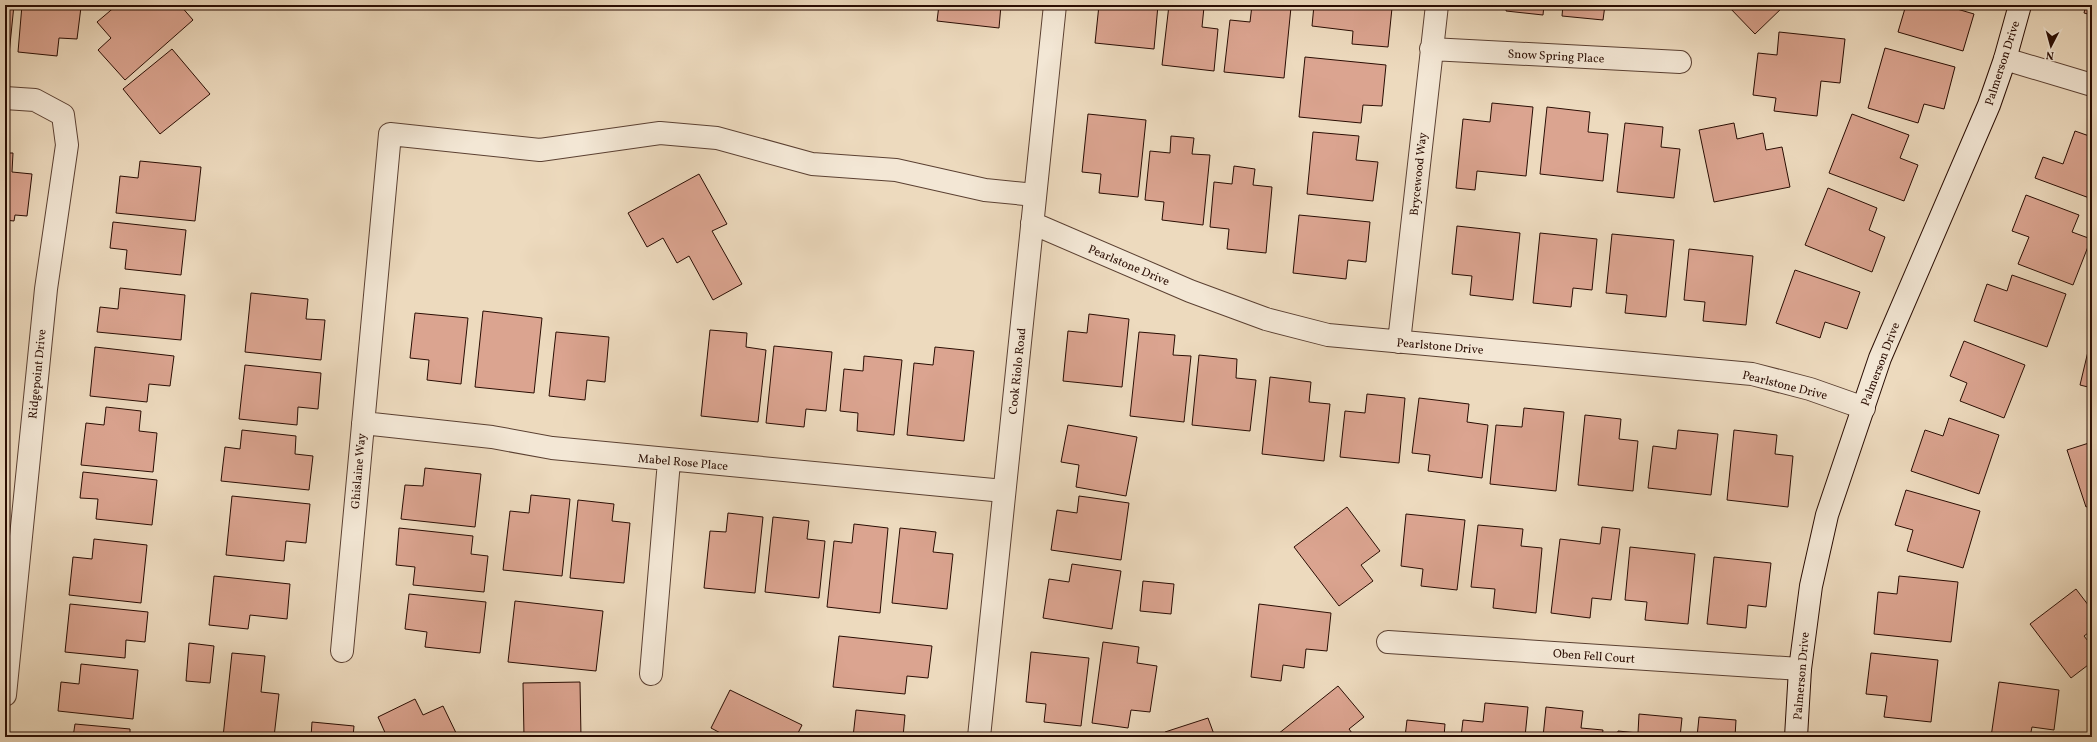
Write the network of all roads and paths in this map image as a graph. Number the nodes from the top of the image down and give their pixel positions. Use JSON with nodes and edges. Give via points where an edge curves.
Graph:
{"nodes":[{"id":1,"x":1055,"y":5,"type":"edge"},
{"id":2,"x":1437,"y":5,"type":"edge"},
{"id":3,"x":2020,"y":5,"type":"edge"},
{"id":4,"x":1432,"y":49,"type":"junction"},
{"id":5,"x":2005,"y":59,"type":"junction"},
{"id":6,"x":1680,"y":62,"type":"dead end"},
{"id":7,"x":2092,"y":85,"type":"edge"},
{"id":8,"x":5,"y":98,"type":"edge"},
{"id":9,"x":1035,"y":195,"type":"junction"},
{"id":10,"x":1032,"y":223,"type":"junction"},
{"id":11,"x":1399,"y":342,"type":"junction"},
{"id":12,"x":1864,"y":408,"type":"junction"},
{"id":13,"x":363,"y":423,"type":"junction"},
{"id":14,"x":669,"y":461,"type":"junction"},
{"id":15,"x":1004,"y":491,"type":"junction"},
{"id":16,"x":1388,"y":642,"type":"dead end"},
{"id":17,"x":342,"y":651,"type":"dead end"},
{"id":18,"x":1800,"y":669,"type":"junction"},
{"id":19,"x":651,"y":674,"type":"dead end"},
{"id":20,"x":5,"y":695,"type":"edge"},
{"id":21,"x":979,"y":737,"type":"edge"},
{"id":22,"x":1796,"y":737,"type":"edge"}],
"edges":[{"from":1,"to":9,"type":"street","name":"Cook Riolo Road"},
{"from":2,"to":4,"type":"street","name":"Brycewood Way"},
{"from":3,"to":5,"type":"street","name":"Palmerson Drive"},
{"from":4,"to":6,"type":"street","name":"Snow Spring Place"},
{"from":4,"to":11,"type":"street","name":"Brycewood Way"},
{"from":5,"to":7,"type":"street"},
{"from":5,"to":12,"type":"street","name":"Palmerson Drive","via":[[1989,105],[1880,358]]},
{"from":8,"to":20,"type":"street","name":"Ridgepoint Drive","via":[[35,100],[63,116],[67,145],[46,289]]},
{"from":9,"to":10,"type":"street","name":"Cook Riolo Road"},
{"from":9,"to":13,"type":"street","name":"Ghislaine Way","via":[[985,190],[896,170],[812,164],[717,138],[660,133],[540,150],[390,134]]},
{"from":10,"to":11,"type":"street","name":"Pearlstone Drive","via":[[1190,291],[1266,319],[1328,335]]},
{"from":10,"to":15,"type":"street","name":"Cook Riolo Road"},
{"from":11,"to":12,"type":"street","name":"Pearlstone Drive","via":[[1752,374],[1810,389]]},
{"from":12,"to":18,"type":"street","name":"Palmerson Drive","via":[[1827,515],[1812,586]]},
{"from":13,"to":14,"type":"street","name":"Mabel Rose Place","via":[[492,437],[552,448]]},
{"from":13,"to":17,"type":"street","name":"Ghislaine Way"},
{"from":14,"to":15,"type":"street","name":"Mabel Rose Place"},
{"from":14,"to":19,"type":"street"},
{"from":15,"to":21,"type":"street","name":"Cook Riolo Road"},
{"from":16,"to":18,"type":"street","name":"Oben Fell Court"},
{"from":18,"to":22,"type":"street","name":"Palmerson Drive"}]}
